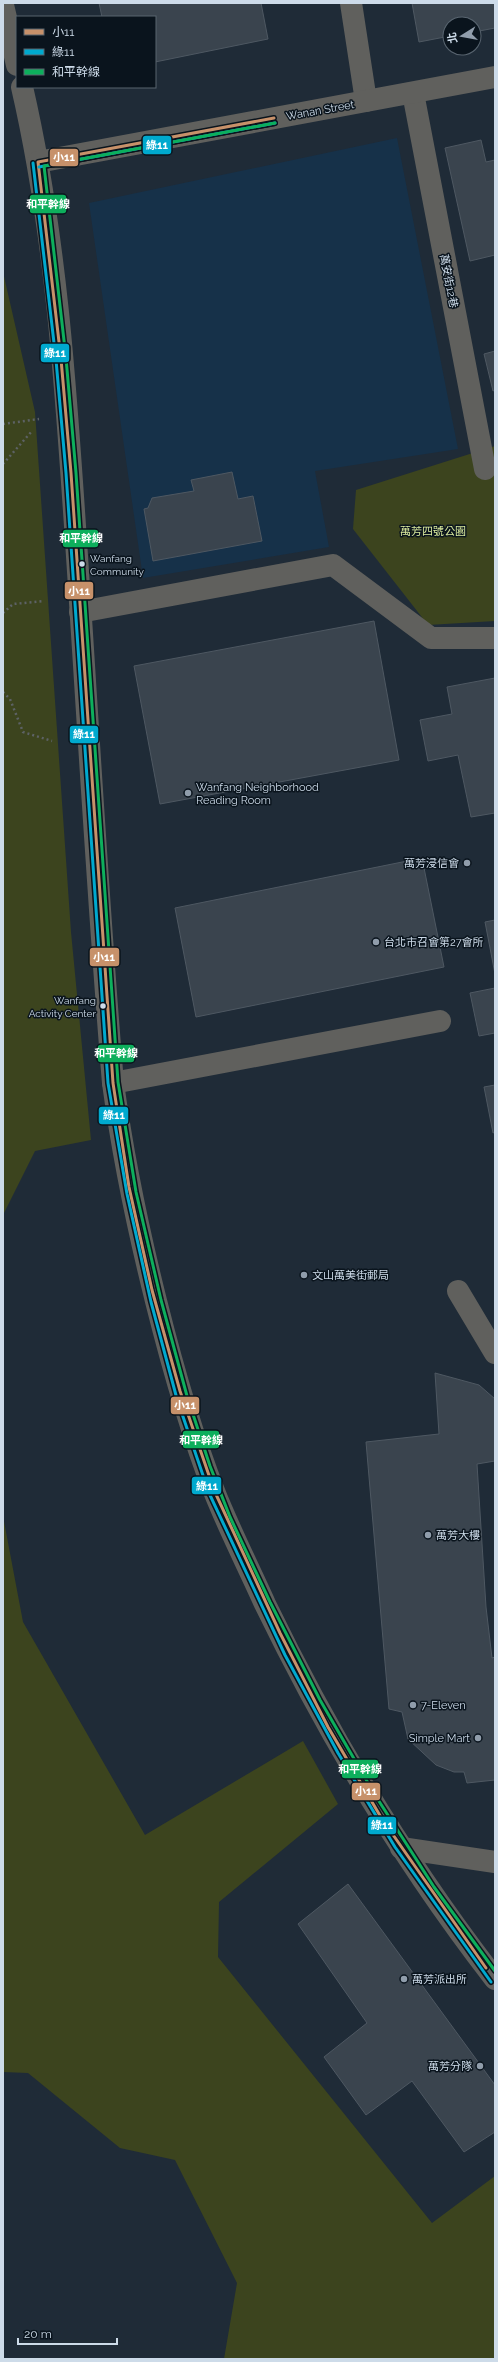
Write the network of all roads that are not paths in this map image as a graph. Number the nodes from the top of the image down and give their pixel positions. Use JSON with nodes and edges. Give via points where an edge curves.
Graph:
{"nodes":[{"id":1,"x":351,"y":3,"type":"edge"},
{"id":2,"x":3,"y":5,"type":"edge"},
{"id":3,"x":16,"y":61,"type":"edge"},
{"id":4,"x":495,"y":77,"type":"edge"},
{"id":5,"x":22,"y":88,"type":"edge"},
{"id":6,"x":413,"y":92,"type":"junction"},
{"id":7,"x":366,"y":101,"type":"junction"},
{"id":8,"x":38,"y":162,"type":"junction"},
{"id":9,"x":485,"y":469,"type":"dead end"},
{"id":10,"x":80,"y":612,"type":"junction"},
{"id":11,"x":495,"y":638,"type":"edge"},
{"id":12,"x":440,"y":1021,"type":"dead end"},
{"id":13,"x":112,"y":1083,"type":"junction"},
{"id":14,"x":458,"y":1291,"type":"dead end"},
{"id":15,"x":495,"y":1353,"type":"edge"},
{"id":16,"x":401,"y":1848,"type":"junction"},
{"id":17,"x":495,"y":1862,"type":"edge"},
{"id":18,"x":492,"y":1969,"type":"edge"}],
"edges":[{"from":1,"to":7,"type":"street","name":"Wanan Street"},
{"from":2,"to":3,"type":"street"},
{"from":4,"to":6,"type":"street","name":"Wanan Street"},
{"from":5,"to":8,"type":"street"},
{"from":6,"to":7,"type":"street","name":"Wanan Street"},
{"from":6,"to":9,"type":"street","name":"萬安街12巷"},
{"from":7,"to":8,"type":"street","name":"Wanan Street"},
{"from":8,"to":10,"type":"street","via":[[61,359]]},
{"from":10,"to":11,"type":"street","via":[[333,565],[431,638]]},
{"from":10,"to":13,"type":"street"},
{"from":12,"to":13,"type":"street"},
{"from":13,"to":16,"type":"street","via":[[124,1160],[147,1265],[190,1423],[214,1491],[286,1646],[323,1716]]},
{"from":14,"to":15,"type":"street"},
{"from":16,"to":17,"type":"street"},
{"from":16,"to":18,"type":"street"}]}
